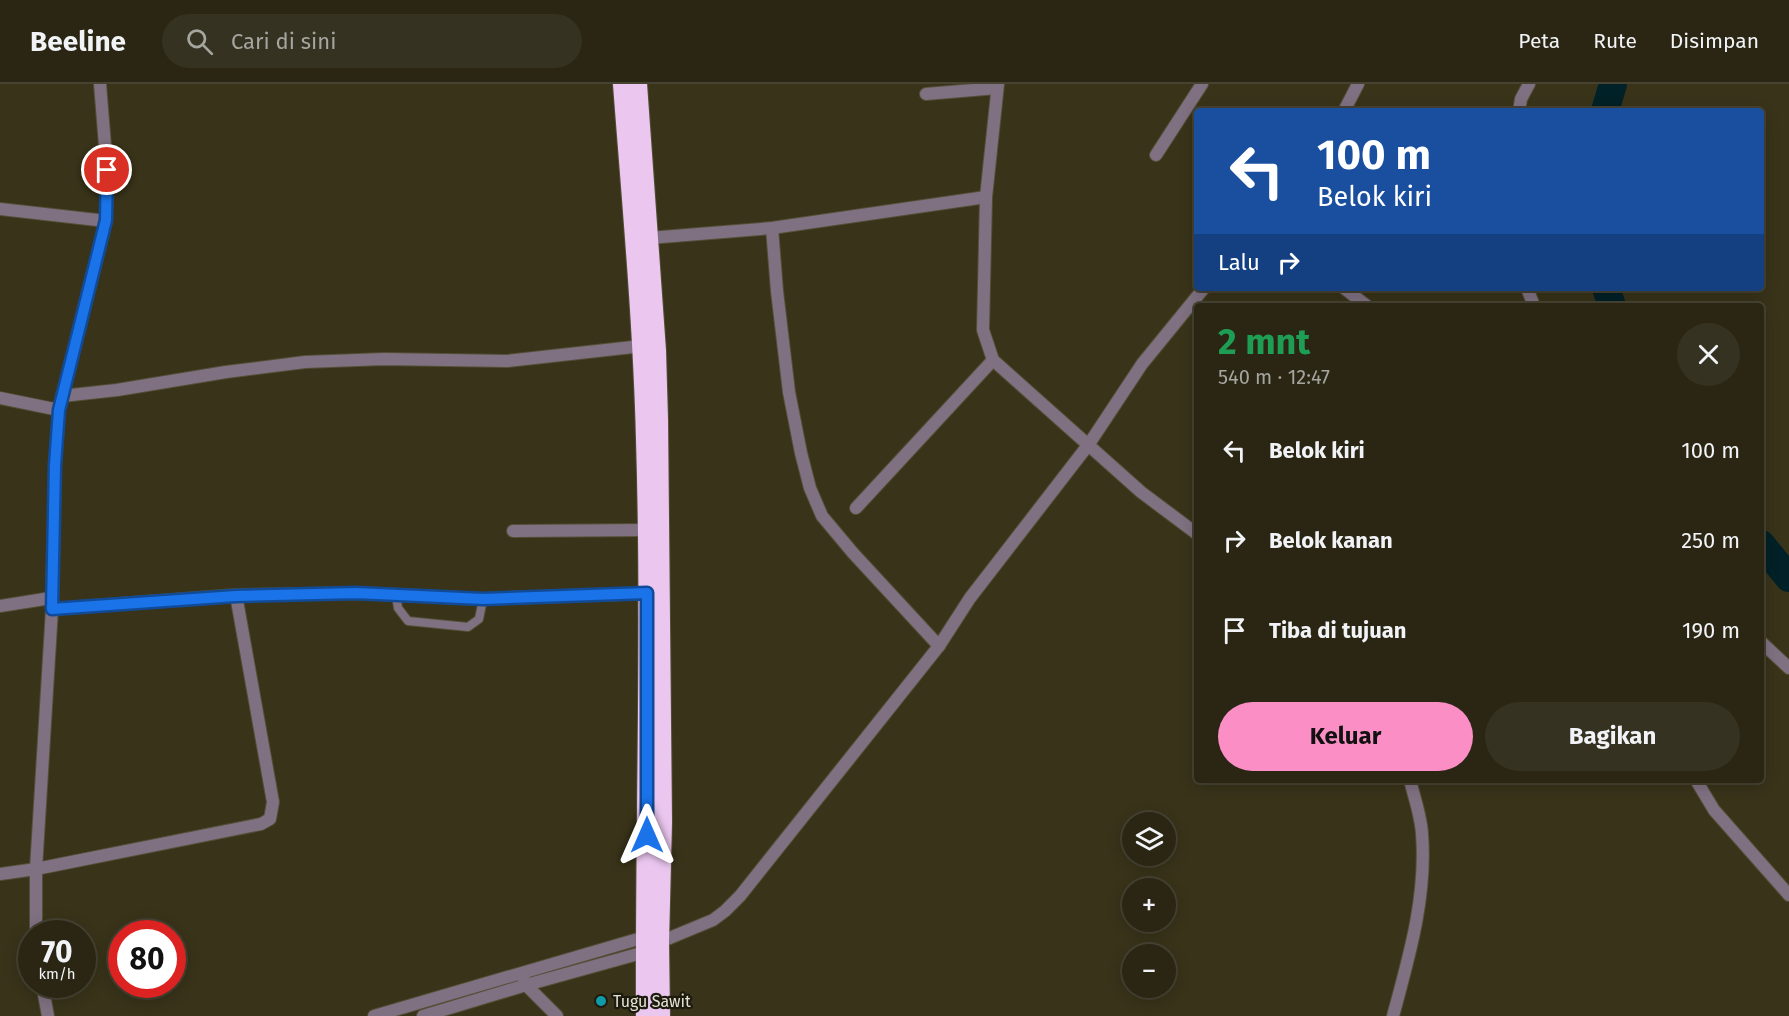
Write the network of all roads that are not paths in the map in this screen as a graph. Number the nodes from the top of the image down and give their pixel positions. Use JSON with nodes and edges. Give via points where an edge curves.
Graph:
{"nodes":[{"id":1,"x":100,"y":84,"type":"edge"},
{"id":2,"x":622,"y":84,"type":"edge"},
{"id":3,"x":638,"y":84,"type":"edge"},
{"id":4,"x":1202,"y":84,"type":"edge"},
{"id":5,"x":1358,"y":84,"type":"edge"},
{"id":6,"x":1529,"y":84,"type":"edge"},
{"id":7,"x":997,"y":86,"type":"edge"},
{"id":8,"x":926,"y":94,"type":"dead end"},
{"id":9,"x":1346,"y":108,"type":"edge"},
{"id":10,"x":1520,"y":108,"type":"edge"},
{"id":11,"x":1156,"y":155,"type":"dead end"},
{"id":12,"x":986,"y":197,"type":"junction"},
{"id":13,"x":0,"y":209,"type":"edge"},
{"id":14,"x":106,"y":220,"type":"junction"},
{"id":15,"x":772,"y":228,"type":"junction"},
{"id":16,"x":649,"y":238,"type":"junction"},
{"id":17,"x":1202,"y":291,"type":"edge"},
{"id":18,"x":1348,"y":291,"type":"edge"},
{"id":19,"x":1363,"y":303,"type":"edge"},
{"id":20,"x":642,"y":346,"type":"junction"},
{"id":21,"x":993,"y":360,"type":"junction"},
{"id":22,"x":62,"y":396,"type":"junction"},
{"id":23,"x":0,"y":398,"type":"edge"},
{"id":24,"x":59,"y":410,"type":"junction"},
{"id":25,"x":1089,"y":444,"type":"junction"},
{"id":26,"x":856,"y":508,"type":"dead end"},
{"id":27,"x":647,"y":530,"type":"junction"},
{"id":28,"x":513,"y":531,"type":"dead end"},
{"id":29,"x":1194,"y":532,"type":"edge"},
{"id":30,"x":654,"y":593,"type":"junction"},
{"id":31,"x":396,"y":595,"type":"junction"},
{"id":32,"x":236,"y":596,"type":"junction"},
{"id":33,"x":483,"y":599,"type":"junction"},
{"id":34,"x":52,"y":603,"type":"junction"},
{"id":35,"x":0,"y":606,"type":"edge"},
{"id":36,"x":1764,"y":645,"type":"edge"},
{"id":37,"x":939,"y":646,"type":"junction"},
{"id":38,"x":1789,"y":668,"type":"edge"},
{"id":39,"x":1411,"y":783,"type":"edge"},
{"id":40,"x":1698,"y":783,"type":"edge"},
{"id":41,"x":36,"y":869,"type":"junction"},
{"id":42,"x":0,"y":874,"type":"edge"},
{"id":43,"x":1789,"y":895,"type":"edge"},
{"id":44,"x":36,"y":920,"type":"edge"},
{"id":45,"x":650,"y":944,"type":"junction"},
{"id":46,"x":521,"y":972,"type":"junction"},
{"id":47,"x":526,"y":985,"type":"junction"},
{"id":48,"x":45,"y":998,"type":"edge"},
{"id":49,"x":48,"y":1016,"type":"edge"},
{"id":50,"x":374,"y":1016,"type":"edge"},
{"id":51,"x":423,"y":1016,"type":"edge"},
{"id":52,"x":557,"y":1016,"type":"edge"},
{"id":53,"x":645,"y":1016,"type":"edge"},
{"id":54,"x":661,"y":1016,"type":"edge"},
{"id":55,"x":1393,"y":1016,"type":"edge"}],
"edges":[{"from":1,"to":14,"type":"street","via":[[107,170]]},
{"from":2,"to":20,"type":"highway"},
{"from":3,"to":16,"type":"highway"},
{"from":4,"to":11,"type":"street"},
{"from":5,"to":9,"type":"street"},
{"from":6,"to":10,"type":"street"},
{"from":7,"to":8,"type":"street"},
{"from":7,"to":12,"type":"street"},
{"from":12,"to":15,"type":"street"},
{"from":12,"to":21,"type":"street","via":[[983,330]]},
{"from":13,"to":14,"type":"street"},
{"from":14,"to":22,"type":"street"},
{"from":15,"to":16,"type":"street"},
{"from":15,"to":37,"type":"street","via":[[789,392],[810,488],[822,516]]},
{"from":16,"to":30,"type":"highway","via":[[657,351]]},
{"from":17,"to":25,"type":"street","via":[[1142,364]]},
{"from":18,"to":19,"type":"street"},
{"from":20,"to":22,"type":"street","via":[[507,361],[305,362]]},
{"from":20,"to":27,"type":"highway"},
{"from":21,"to":25,"type":"street"},
{"from":21,"to":26,"type":"street"},
{"from":22,"to":24,"type":"street"},
{"from":23,"to":24,"type":"street"},
{"from":24,"to":34,"type":"street"},
{"from":25,"to":29,"type":"street","via":[[1141,492]]},
{"from":25,"to":37,"type":"street","via":[[970,598]]},
{"from":27,"to":28,"type":"street"},
{"from":27,"to":30,"type":"highway"},
{"from":30,"to":33,"type":"street"},
{"from":30,"to":45,"type":"highway","via":[[647,835]]},
{"from":31,"to":32,"type":"street"},
{"from":31,"to":33,"type":"street"},
{"from":31,"to":33,"type":"lane","via":[[398,608],[408,621],[468,627],[479,619]]},
{"from":32,"to":34,"type":"street"},
{"from":32,"to":41,"type":"street","via":[[273,802],[270,819],[261,824]]},
{"from":34,"to":35,"type":"street"},
{"from":34,"to":41,"type":"street"},
{"from":36,"to":38,"type":"street"},
{"from":37,"to":45,"type":"street","via":[[741,896],[713,920]]},
{"from":39,"to":55,"type":"street","via":[[1422,832],[1421,891],[1413,944]]},
{"from":40,"to":43,"type":"street","via":[[1714,810]]},
{"from":41,"to":42,"type":"street"},
{"from":41,"to":44,"type":"street"},
{"from":45,"to":46,"type":"street"},
{"from":45,"to":47,"type":"street"},
{"from":45,"to":53,"type":"highway"},
{"from":45,"to":54,"type":"highway"},
{"from":46,"to":47,"type":"street"},
{"from":46,"to":50,"type":"street"},
{"from":47,"to":51,"type":"street"},
{"from":47,"to":52,"type":"street"},
{"from":48,"to":49,"type":"street"}]}
